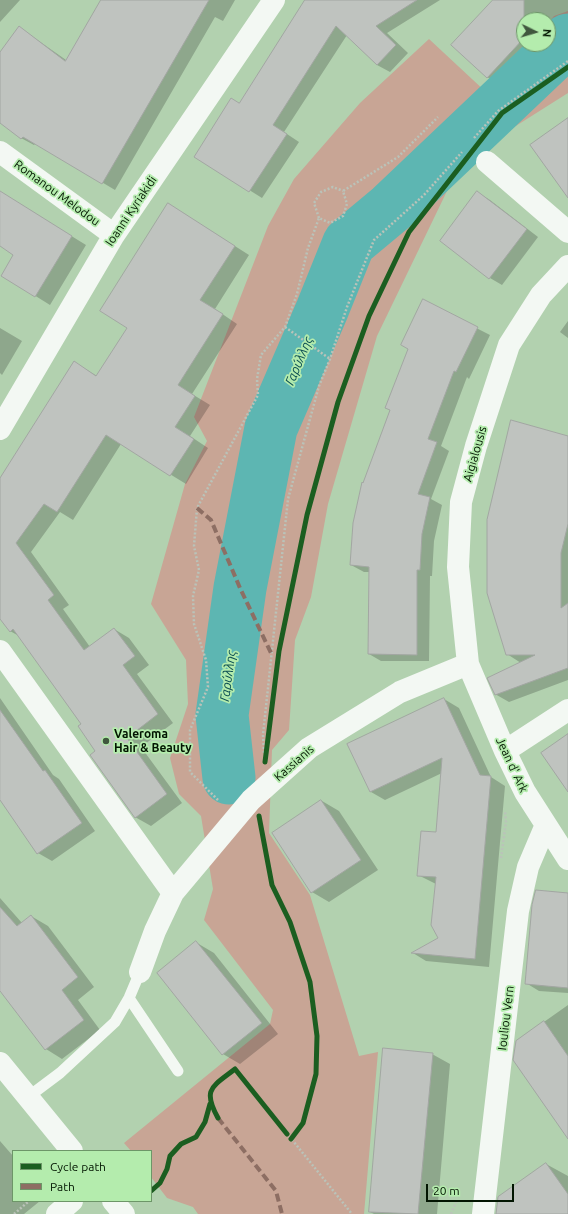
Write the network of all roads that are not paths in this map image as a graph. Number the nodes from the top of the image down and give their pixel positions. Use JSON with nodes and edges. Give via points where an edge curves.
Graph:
{"nodes":[{"id":1,"x":274,"y":0,"type":"edge"},
{"id":2,"x":0,"y":152,"type":"edge"},
{"id":3,"x":487,"y":162,"type":"dead end"},
{"id":4,"x":568,"y":232,"type":"edge"},
{"id":5,"x":114,"y":235,"type":"junction"},
{"id":6,"x":568,"y":266,"type":"edge"},
{"id":7,"x":0,"y":429,"type":"edge"},
{"id":8,"x":0,"y":651,"type":"edge"},
{"id":9,"x":468,"y":664,"type":"junction"},
{"id":10,"x":568,"y":710,"type":"edge"},
{"id":11,"x":505,"y":751,"type":"junction"},
{"id":12,"x":545,"y":827,"type":"junction"},
{"id":13,"x":568,"y":859,"type":"edge"},
{"id":14,"x":173,"y":893,"type":"junction"},
{"id":15,"x":140,"y":972,"type":"joint"},
{"id":16,"x":129,"y":998,"type":"junction"},
{"id":17,"x":0,"y":1063,"type":"edge"},
{"id":18,"x":178,"y":1071,"type":"dead end"},
{"id":19,"x":28,"y":1097,"type":"junction"},
{"id":20,"x":71,"y":1150,"type":"edge"},
{"id":21,"x":71,"y":1202,"type":"edge"},
{"id":22,"x":114,"y":1202,"type":"edge"},
{"id":23,"x":57,"y":1214,"type":"edge"},
{"id":24,"x":124,"y":1214,"type":"edge"},
{"id":25,"x":483,"y":1214,"type":"edge"}],
"edges":[{"from":1,"to":5,"type":"street","name":"Ioanni Kyriakidi"},
{"from":2,"to":5,"type":"street","name":"Romanou Melodou"},
{"from":3,"to":4,"type":"street"},
{"from":5,"to":7,"type":"street","name":"Ioanni Kyriakidi"},
{"from":6,"to":9,"type":"street","name":"Aigialousis","via":[[541,295],[509,345],[476,446],[461,502],[458,567]]},
{"from":8,"to":14,"type":"street"},
{"from":9,"to":11,"type":"street","name":"Jean d' Ark"},
{"from":9,"to":14,"type":"street","name":"Kassianis","via":[[400,692],[308,748],[251,800]]},
{"from":10,"to":11,"type":"street"},
{"from":11,"to":12,"type":"street","name":"Jean d' Ark"},
{"from":12,"to":13,"type":"street","name":"Jean d' Ark"},
{"from":12,"to":25,"type":"street","name":"Iouliou Vern","via":[[528,867],[518,911]]},
{"from":14,"to":15,"type":"street","name":"Kassianis"},
{"from":15,"to":16,"type":"lane"},
{"from":16,"to":18,"type":"lane"},
{"from":16,"to":19,"type":"lane","via":[[115,1022],[60,1073]]},
{"from":17,"to":19,"type":"street"},
{"from":19,"to":20,"type":"street"},
{"from":21,"to":23,"type":"street"},
{"from":22,"to":24,"type":"street"}]}
